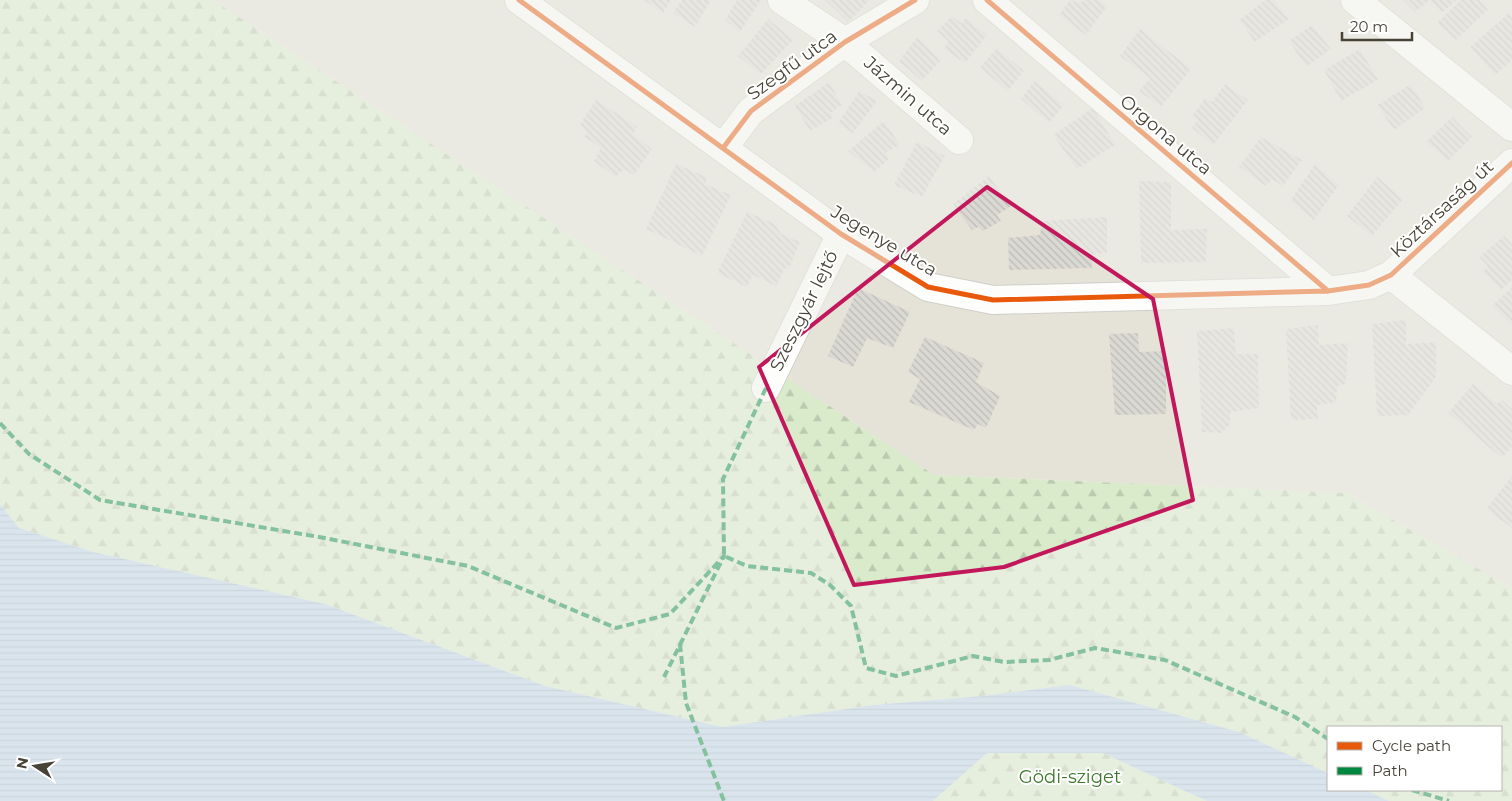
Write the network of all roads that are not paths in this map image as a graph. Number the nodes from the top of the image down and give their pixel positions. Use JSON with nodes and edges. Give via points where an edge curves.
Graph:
{"nodes":[{"id":1,"x":519,"y":0,"type":"edge"},
{"id":2,"x":782,"y":0,"type":"edge"},
{"id":3,"x":915,"y":0,"type":"edge"},
{"id":4,"x":987,"y":0,"type":"edge"},
{"id":5,"x":1355,"y":0,"type":"edge"},
{"id":6,"x":846,"y":42,"type":"junction"},
{"id":7,"x":1512,"y":127,"type":"edge"},
{"id":8,"x":959,"y":140,"type":"dead end"},
{"id":9,"x":722,"y":148,"type":"junction"},
{"id":10,"x":1512,"y":163,"type":"edge"},
{"id":11,"x":841,"y":234,"type":"junction"},
{"id":12,"x":1391,"y":275,"type":"junction"},
{"id":13,"x":1328,"y":291,"type":"junction"},
{"id":14,"x":1512,"y":371,"type":"edge"},
{"id":15,"x":766,"y":388,"type":"dead end"}],
"edges":[{"from":1,"to":9,"type":"street","name":"Jegenye utca"},
{"from":2,"to":6,"type":"street","name":"Jázmin utca"},
{"from":3,"to":6,"type":"street","name":"Szegfű utca"},
{"from":4,"to":13,"type":"street","name":"Orgona utca"},
{"from":5,"to":7,"type":"street"},
{"from":6,"to":8,"type":"street","name":"Jázmin utca"},
{"from":6,"to":9,"type":"street","name":"Szegfű utca","via":[[751,111]]},
{"from":9,"to":11,"type":"street","name":"Jegenye utca"},
{"from":10,"to":12,"type":"street","name":"Köztársaság út"},
{"from":11,"to":13,"type":"street","name":"Jegenye utca","via":[[928,287],[993,300]]},
{"from":11,"to":15,"type":"street","name":"Szeszgyár lejtő"},
{"from":12,"to":13,"type":"street","name":"Jegenye utca","via":[[1369,285]]},
{"from":12,"to":14,"type":"street"}]}
